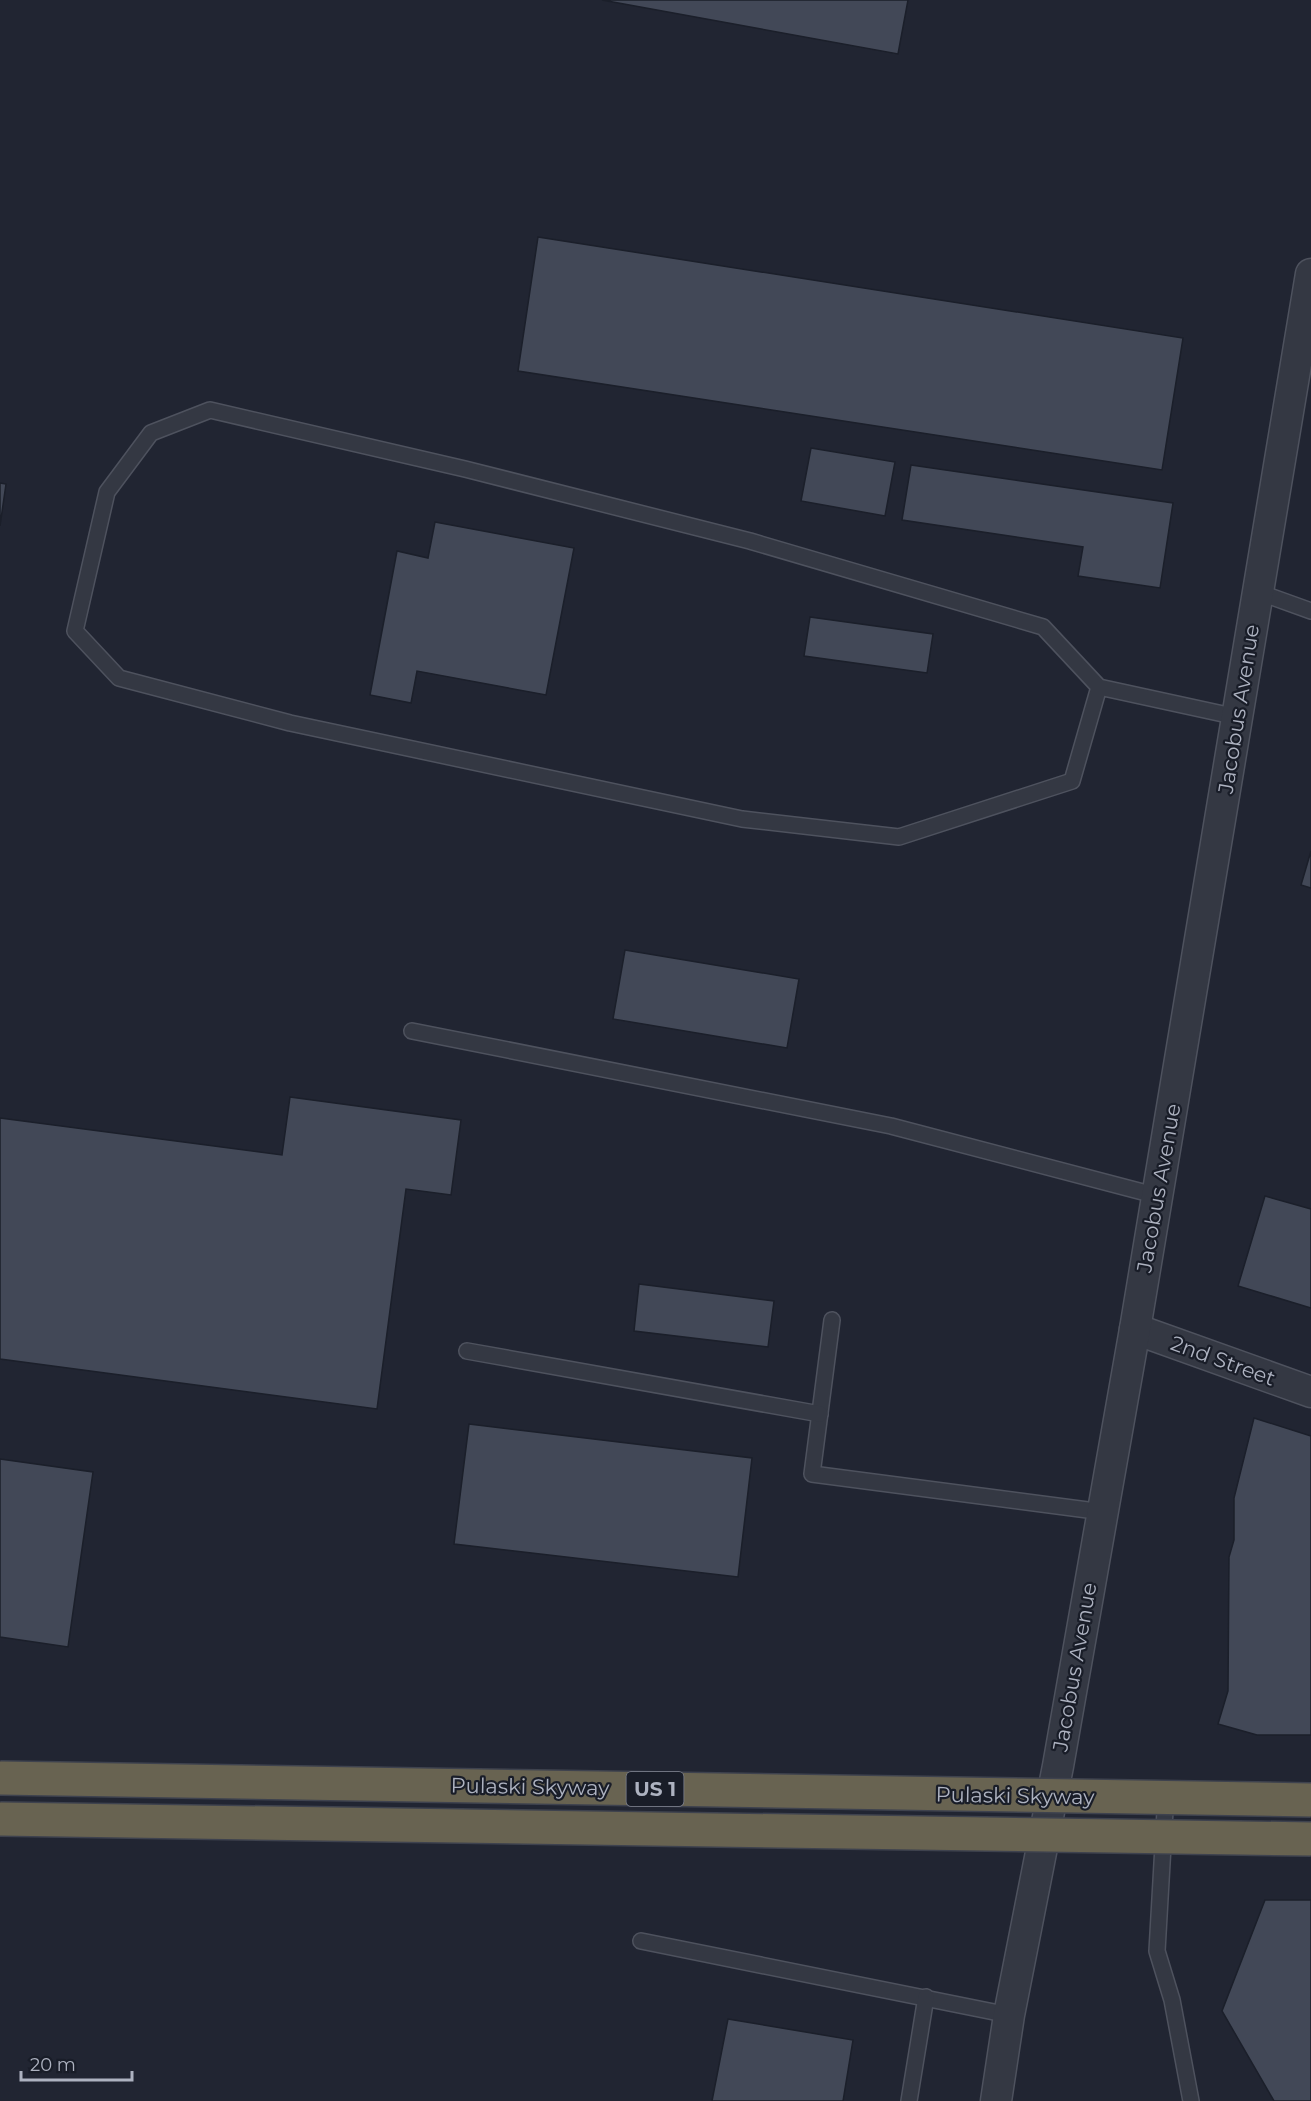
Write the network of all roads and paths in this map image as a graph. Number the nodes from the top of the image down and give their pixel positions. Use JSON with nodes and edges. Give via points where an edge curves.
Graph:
{"nodes":[{"id":1,"x":1311,"y":274,"type":"edge"},
{"id":2,"x":1258,"y":592,"type":"junction"},
{"id":3,"x":1311,"y":610,"type":"edge"},
{"id":4,"x":1099,"y":687,"type":"junction"},
{"id":5,"x":1237,"y":717,"type":"junction"},
{"id":6,"x":412,"y":1031,"type":"dead end"},
{"id":7,"x":1158,"y":1196,"type":"junction"},
{"id":8,"x":832,"y":1320,"type":"dead end"},
{"id":9,"x":1135,"y":1329,"type":"junction"},
{"id":10,"x":467,"y":1351,"type":"dead end"},
{"id":11,"x":1311,"y":1392,"type":"edge"},
{"id":12,"x":820,"y":1414,"type":"junction"},
{"id":13,"x":1103,"y":1512,"type":"junction"},
{"id":14,"x":0,"y":1778,"type":"edge"},
{"id":15,"x":1166,"y":1790,"type":"dead end"},
{"id":16,"x":1311,"y":1800,"type":"edge"},
{"id":17,"x":0,"y":1819,"type":"edge"},
{"id":18,"x":1311,"y":1839,"type":"edge"},
{"id":19,"x":640,"y":1941,"type":"dead end"},
{"id":20,"x":926,"y":1997,"type":"junction"},
{"id":21,"x":1010,"y":2014,"type":"junction"},
{"id":22,"x":909,"y":2101,"type":"edge"},
{"id":23,"x":996,"y":2101,"type":"edge"},
{"id":24,"x":1191,"y":2101,"type":"edge"}],
"edges":[{"from":1,"to":2,"type":"street","name":"Jacobus Avenue"},
{"from":2,"to":3,"type":"lane"},
{"from":2,"to":5,"type":"street","name":"Jacobus Avenue"},
{"from":4,"to":4,"type":"lane","via":[[1043,627],[750,542],[465,469],[210,410],[151,433],[107,492],[75,631],[119,678],[290,723],[742,819],[899,837],[1072,781]]},
{"from":4,"to":5,"type":"lane"},
{"from":5,"to":7,"type":"street","name":"Jacobus Avenue"},
{"from":6,"to":7,"type":"lane","via":[[891,1126]]},
{"from":7,"to":9,"type":"street","name":"Jacobus Avenue"},
{"from":8,"to":12,"type":"lane"},
{"from":9,"to":11,"type":"street","name":"2nd Street"},
{"from":9,"to":13,"type":"street","name":"Jacobus Avenue"},
{"from":10,"to":12,"type":"lane"},
{"from":12,"to":13,"type":"lane","via":[[812,1474]]},
{"from":13,"to":21,"type":"street","name":"Jacobus Avenue"},
{"from":14,"to":16,"type":"highway","name":"Pulaski Skyway","number":"US 1","bridge":true},
{"from":15,"to":24,"type":"lane","via":[[1157,1951],[1172,2000]]},
{"from":17,"to":18,"type":"highway","name":"Pulaski Skyway","number":"US 1","bridge":true},
{"from":19,"to":20,"type":"lane"},
{"from":20,"to":21,"type":"lane"},
{"from":20,"to":22,"type":"lane"},
{"from":21,"to":23,"type":"street","name":"Jacobus Avenue"}]}
